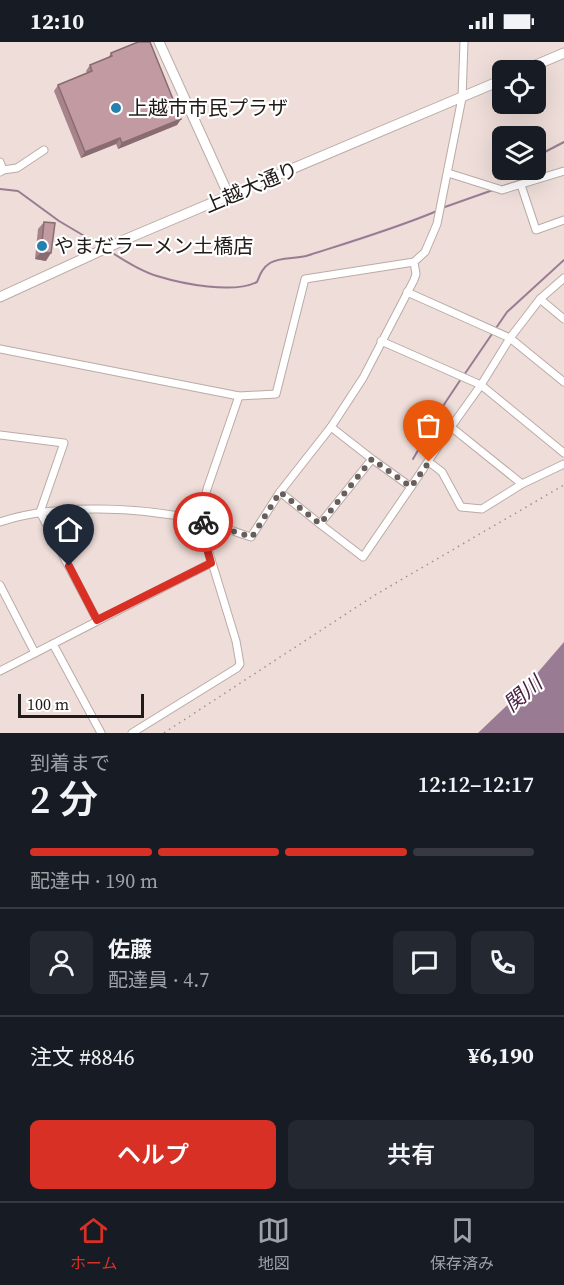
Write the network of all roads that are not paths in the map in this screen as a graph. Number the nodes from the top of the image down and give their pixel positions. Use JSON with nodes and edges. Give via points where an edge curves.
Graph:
{"nodes":[{"id":1,"x":159,"y":42,"type":"edge"},
{"id":2,"x":464,"y":42,"type":"edge"},
{"id":3,"x":564,"y":53,"type":"edge"},
{"id":4,"x":546,"y":61,"type":"edge"},
{"id":5,"x":492,"y":84,"type":"edge"},
{"id":6,"x":462,"y":98,"type":"junction"},
{"id":7,"x":44,"y":150,"type":"dead end"},
{"id":8,"x":0,"y":162,"type":"edge"},
{"id":9,"x":2,"y":171,"type":"edge"},
{"id":10,"x":564,"y":171,"type":"edge"},
{"id":11,"x":448,"y":173,"type":"junction"},
{"id":12,"x":521,"y":185,"type":"junction"},
{"id":13,"x":229,"y":196,"type":"junction"},
{"id":14,"x":564,"y":220,"type":"edge"},
{"id":15,"x":414,"y":262,"type":"junction"},
{"id":16,"x":564,"y":278,"type":"edge"},
{"id":17,"x":407,"y":292,"type":"junction"},
{"id":18,"x":0,"y":297,"type":"edge"},
{"id":19,"x":540,"y":299,"type":"junction"},
{"id":20,"x":564,"y":319,"type":"edge"},
{"id":21,"x":510,"y":338,"type":"junction"},
{"id":22,"x":381,"y":341,"type":"junction"},
{"id":23,"x":0,"y":349,"type":"edge"},
{"id":24,"x":564,"y":382,"type":"edge"},
{"id":25,"x":481,"y":385,"type":"junction"},
{"id":26,"x":239,"y":396,"type":"junction"},
{"id":27,"x":331,"y":426,"type":"junction"},
{"id":28,"x":451,"y":428,"type":"junction"},
{"id":29,"x":0,"y":435,"type":"edge"},
{"id":30,"x":564,"y":453,"type":"edge"},
{"id":31,"x":372,"y":459,"type":"junction"},
{"id":32,"x":429,"y":462,"type":"junction"},
{"id":33,"x":564,"y":464,"type":"edge"},
{"id":34,"x":522,"y":484,"type":"junction"},
{"id":35,"x":411,"y":487,"type":"junction"},
{"id":36,"x":280,"y":492,"type":"junction"},
{"id":37,"x":40,"y":512,"type":"junction"},
{"id":38,"x":199,"y":520,"type":"junction"},
{"id":39,"x":0,"y":522,"type":"edge"},
{"id":40,"x":320,"y":524,"type":"junction"},
{"id":41,"x":211,"y":563,"type":"junction"},
{"id":42,"x":0,"y":585,"type":"edge"},
{"id":43,"x":97,"y":620,"type":"junction"},
{"id":44,"x":53,"y":644,"type":"junction"},
{"id":45,"x":35,"y":653,"type":"junction"},
{"id":46,"x":0,"y":671,"type":"edge"},
{"id":47,"x":101,"y":733,"type":"edge"},
{"id":48,"x":132,"y":733,"type":"edge"}],
"edges":[{"from":1,"to":13,"type":"main road"},
{"from":2,"to":6,"type":"street"},
{"from":3,"to":4,"type":"main road"},
{"from":5,"to":6,"type":"main road","name":"上越大通り"},
{"from":6,"to":11,"type":"street"},
{"from":6,"to":13,"type":"main road","name":"上越大通り"},
{"from":7,"to":9,"type":"street","via":[[17,168]]},
{"from":8,"to":9,"type":"street"},
{"from":10,"to":12,"type":"street"},
{"from":11,"to":12,"type":"street","via":[[502,190]]},
{"from":11,"to":15,"type":"street","via":[[434,232],[425,252]]},
{"from":12,"to":14,"type":"street","via":[[536,230]]},
{"from":13,"to":18,"type":"main road","name":"上越大通り"},
{"from":15,"to":17,"type":"street","via":[[416,274]]},
{"from":15,"to":26,"type":"street","via":[[305,279],[276,394]]},
{"from":16,"to":19,"type":"street"},
{"from":17,"to":21,"type":"street"},
{"from":17,"to":22,"type":"street"},
{"from":19,"to":20,"type":"street"},
{"from":19,"to":21,"type":"street"},
{"from":21,"to":24,"type":"street"},
{"from":21,"to":25,"type":"street"},
{"from":22,"to":25,"type":"street"},
{"from":22,"to":27,"type":"street","via":[[363,378]]},
{"from":23,"to":26,"type":"street"},
{"from":25,"to":28,"type":"street"},
{"from":25,"to":30,"type":"street"},
{"from":26,"to":38,"type":"street"},
{"from":27,"to":31,"type":"street"},
{"from":27,"to":36,"type":"street"},
{"from":28,"to":32,"type":"street"},
{"from":28,"to":34,"type":"street"},
{"from":29,"to":37,"type":"street","via":[[64,443]]},
{"from":31,"to":35,"type":"street"},
{"from":31,"to":40,"type":"street"},
{"from":32,"to":34,"type":"street","via":[[442,472],[461,507],[482,509]]},
{"from":32,"to":35,"type":"street"},
{"from":33,"to":34,"type":"street"},
{"from":35,"to":40,"type":"street","via":[[363,557]]},
{"from":36,"to":38,"type":"street","via":[[252,537]]},
{"from":36,"to":40,"type":"street"},
{"from":37,"to":38,"type":"street","via":[[140,511]]},
{"from":37,"to":39,"type":"street"},
{"from":37,"to":43,"type":"street"},
{"from":38,"to":41,"type":"street"},
{"from":41,"to":43,"type":"street"},
{"from":41,"to":48,"type":"street","via":[[240,664]]},
{"from":42,"to":45,"type":"street"},
{"from":43,"to":44,"type":"street"},
{"from":44,"to":45,"type":"street"},
{"from":44,"to":47,"type":"street"},
{"from":45,"to":46,"type":"street"}]}
